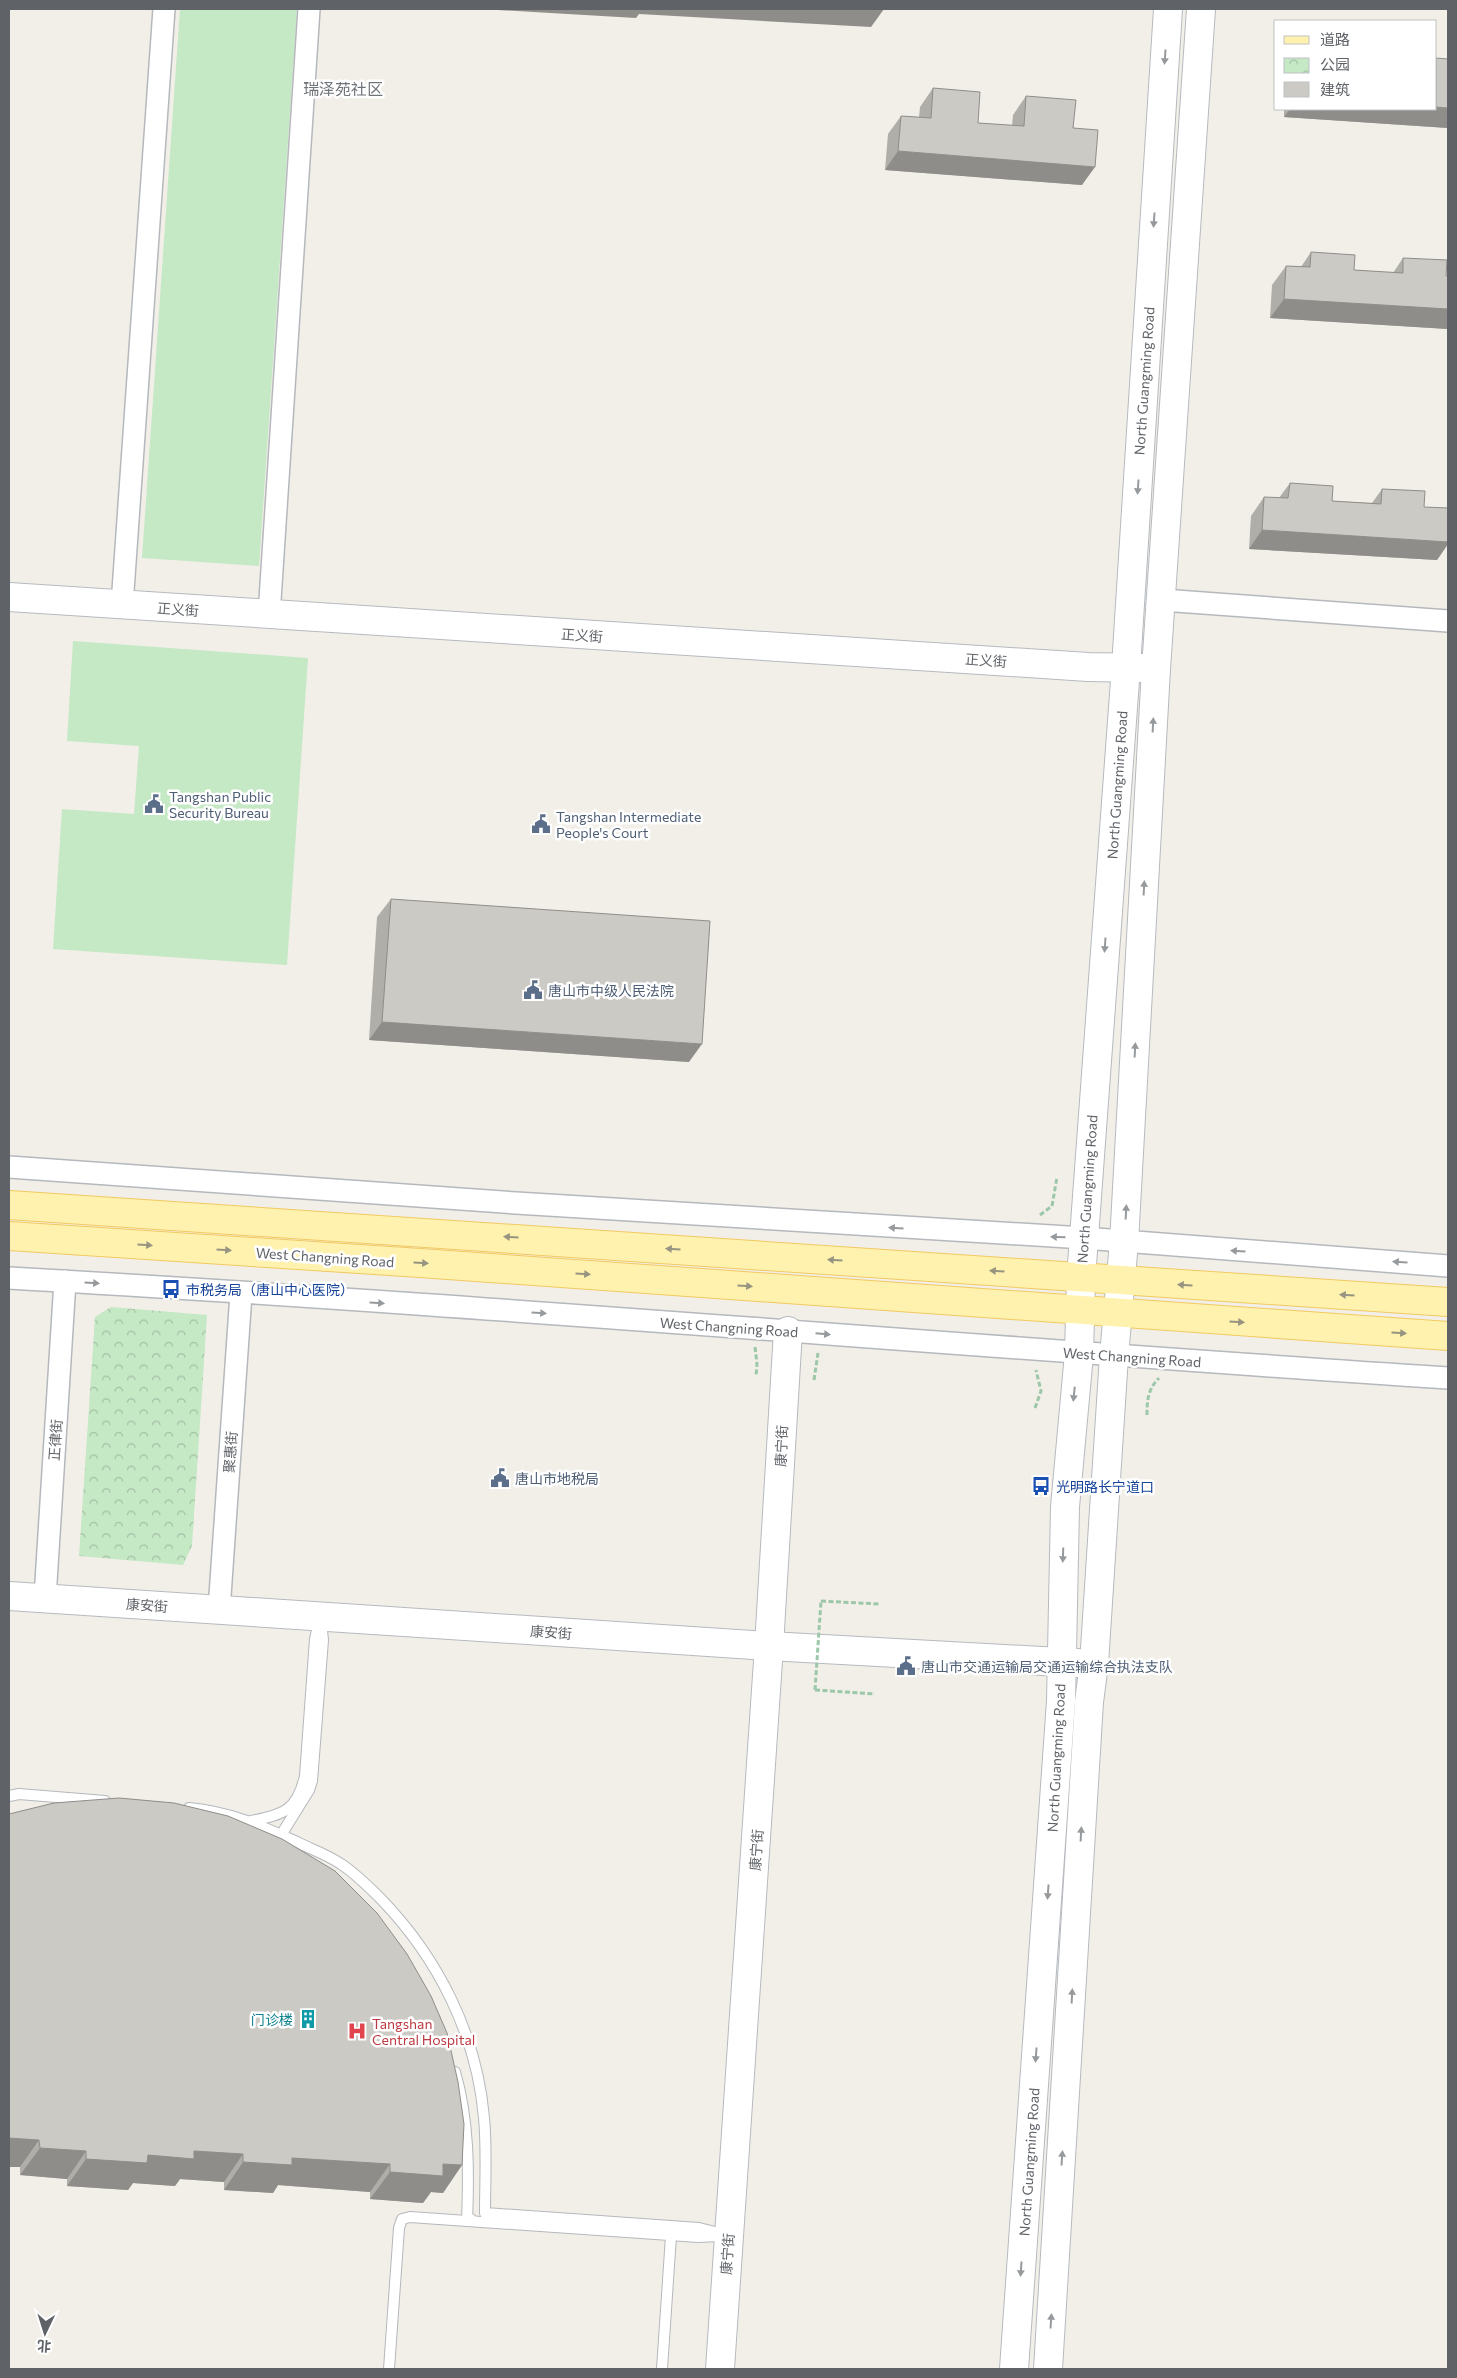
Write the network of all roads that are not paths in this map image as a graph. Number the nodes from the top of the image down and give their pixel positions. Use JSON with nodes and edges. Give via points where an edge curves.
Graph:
{"nodes":[{"id":1,"x":164,"y":9,"type":"edge"},
{"id":2,"x":309,"y":9,"type":"edge"},
{"id":3,"x":1168,"y":9,"type":"edge"},
{"id":4,"x":1202,"y":9,"type":"edge"},
{"id":5,"x":9,"y":597,"type":"edge"},
{"id":6,"x":1162,"y":600,"type":"junction"},
{"id":7,"x":122,"y":605,"type":"junction"},
{"id":8,"x":269,"y":615,"type":"junction"},
{"id":9,"x":1448,"y":620,"type":"edge"},
{"id":10,"x":1126,"y":667,"type":"junction"},
{"id":11,"x":1156,"y":669,"type":"junction"},
{"id":12,"x":9,"y":1167,"type":"edge"},
{"id":13,"x":9,"y":1205,"type":"edge"},
{"id":14,"x":9,"y":1236,"type":"edge"},
{"id":15,"x":1084,"y":1238,"type":"junction"},
{"id":16,"x":1124,"y":1242,"type":"junction"},
{"id":17,"x":1448,"y":1266,"type":"edge"},
{"id":18,"x":9,"y":1278,"type":"edge"},
{"id":19,"x":1081,"y":1278,"type":"junction"},
{"id":20,"x":1121,"y":1280,"type":"junction"},
{"id":21,"x":65,"y":1281,"type":"junction"},
{"id":22,"x":241,"y":1294,"type":"junction"},
{"id":23,"x":1448,"y":1302,"type":"edge"},
{"id":24,"x":1080,"y":1310,"type":"junction"},
{"id":25,"x":1119,"y":1313,"type":"junction"},
{"id":26,"x":788,"y":1331,"type":"junction"},
{"id":27,"x":1448,"y":1336,"type":"edge"},
{"id":28,"x":1079,"y":1354,"type":"junction"},
{"id":29,"x":1114,"y":1356,"type":"junction"},
{"id":30,"x":1448,"y":1378,"type":"edge"},
{"id":31,"x":9,"y":1596,"type":"edge"},
{"id":32,"x":45,"y":1598,"type":"junction"},
{"id":33,"x":219,"y":1610,"type":"junction"},
{"id":34,"x":320,"y":1616,"type":"junction"},
{"id":35,"x":769,"y":1646,"type":"junction"},
{"id":36,"x":1060,"y":1662,"type":"junction"},
{"id":37,"x":1094,"y":1664,"type":"junction"},
{"id":38,"x":9,"y":1796,"type":"edge"},
{"id":39,"x":118,"y":1802,"type":"edge"},
{"id":40,"x":178,"y":1808,"type":"edge"},
{"id":41,"x":251,"y":1821,"type":"junction"},
{"id":42,"x":281,"y":1835,"type":"junction"},
{"id":43,"x":315,"y":1862,"type":"edge"},
{"id":44,"x":452,"y":2060,"type":"edge"},
{"id":45,"x":485,"y":2213,"type":"junction"},
{"id":46,"x":466,"y":2221,"type":"junction"},
{"id":47,"x":671,"y":2236,"type":"junction"},
{"id":48,"x":728,"y":2236,"type":"junction"},
{"id":49,"x":389,"y":2369,"type":"edge"},
{"id":50,"x":662,"y":2369,"type":"edge"},
{"id":51,"x":720,"y":2369,"type":"edge"},
{"id":52,"x":1014,"y":2369,"type":"edge"},
{"id":53,"x":1048,"y":2369,"type":"edge"}],
"edges":[{"from":1,"to":7,"type":"street"},
{"from":2,"to":8,"type":"street"},
{"from":3,"to":10,"type":"main road","name":"North Guangming Road","one_way":true},
{"from":4,"to":6,"type":"main road"},
{"from":5,"to":7,"type":"main road","name":"正义街"},
{"from":6,"to":9,"type":"street"},
{"from":6,"to":11,"type":"main road"},
{"from":7,"to":8,"type":"main road","name":"正义街"},
{"from":8,"to":10,"type":"main road","name":"正义街"},
{"from":10,"to":11,"type":"main road","name":"正义街"},
{"from":10,"to":15,"type":"main road","name":"North Guangming Road","one_way":true},
{"from":16,"to":11,"type":"main road","one_way":true},
{"from":15,"to":12,"type":"street","one_way":true,"via":[[1013,1236]]},
{"from":19,"to":13,"type":"main road","one_way":true},
{"from":14,"to":24,"type":"main road","name":"West Changning Road","one_way":true},
{"from":15,"to":16,"type":"street"},
{"from":15,"to":19,"type":"main road","name":"North Guangming Road"},
{"from":17,"to":16,"type":"street","one_way":true},
{"from":16,"to":20,"type":"main road"},
{"from":18,"to":21,"type":"street","name":"West Changning Road"},
{"from":19,"to":20,"type":"main road"},
{"from":19,"to":24,"type":"main road","name":"North Guangming Road"},
{"from":23,"to":20,"type":"main road","one_way":true},
{"from":20,"to":25,"type":"main road"},
{"from":21,"to":22,"type":"street","name":"West Changning Road","one_way":true},
{"from":21,"to":32,"type":"street","name":"正律街"},
{"from":22,"to":26,"type":"street","name":"West Changning Road","one_way":true},
{"from":22,"to":33,"type":"street","name":"聚惠街"},
{"from":24,"to":25,"type":"main road","name":"West Changning Road"},
{"from":24,"to":28,"type":"main road","name":"North Guangming Road"},
{"from":25,"to":27,"type":"main road","name":"West Changning Road","one_way":true},
{"from":25,"to":29,"type":"main road"},
{"from":26,"to":28,"type":"street","name":"West Changning Road","one_way":true},
{"from":26,"to":35,"type":"main road","name":"康宁街"},
{"from":28,"to":29,"type":"street","name":"West Changning Road"},
{"from":28,"to":36,"type":"main road","name":"North Guangming Road","one_way":true,"via":[[1065,1507]]},
{"from":29,"to":30,"type":"street","name":"West Changning Road"},
{"from":29,"to":37,"type":"main road"},
{"from":31,"to":32,"type":"main road","name":"康安街"},
{"from":32,"to":33,"type":"main road","name":"康安街"},
{"from":33,"to":34,"type":"main road","name":"康安街"},
{"from":34,"to":35,"type":"main road","name":"康安街"},
{"from":34,"to":41,"type":"lane","via":[[315,1639],[302,1787],[290,1809]]},
{"from":34,"to":42,"type":"lane","via":[[323,1640],[312,1781]]},
{"from":35,"to":36,"type":"main road","name":"康安街"},
{"from":35,"to":48,"type":"main road","name":"康宁街"},
{"from":36,"to":37,"type":"main road","name":"康安街"},
{"from":36,"to":52,"type":"main road","name":"North Guangming Road","one_way":true,"via":[[1060,1710]]},
{"from":53,"to":37,"type":"main road","one_way":true,"via":[[1089,1702]]},
{"from":38,"to":39,"type":"lane","via":[[19,1794]]},
{"from":40,"to":41,"type":"lane","via":[[217,1811]]},
{"from":41,"to":42,"type":"lane"},
{"from":42,"to":43,"type":"lane"},
{"from":42,"to":45,"type":"lane","via":[[341,1864],[372,1890],[404,1924],[441,1978],[456,2010],[478,2083],[484,2118]]},
{"from":44,"to":46,"type":"lane","via":[[465,2122],[469,2178]]},
{"from":45,"to":46,"type":"lane"},
{"from":45,"to":48,"type":"lane","via":[[698,2228]]},
{"from":46,"to":47,"type":"lane"},
{"from":46,"to":49,"type":"lane","via":[[402,2219]]},
{"from":47,"to":48,"type":"lane"},
{"from":47,"to":50,"type":"lane"},
{"from":48,"to":51,"type":"main road","name":"康宁街"}]}
